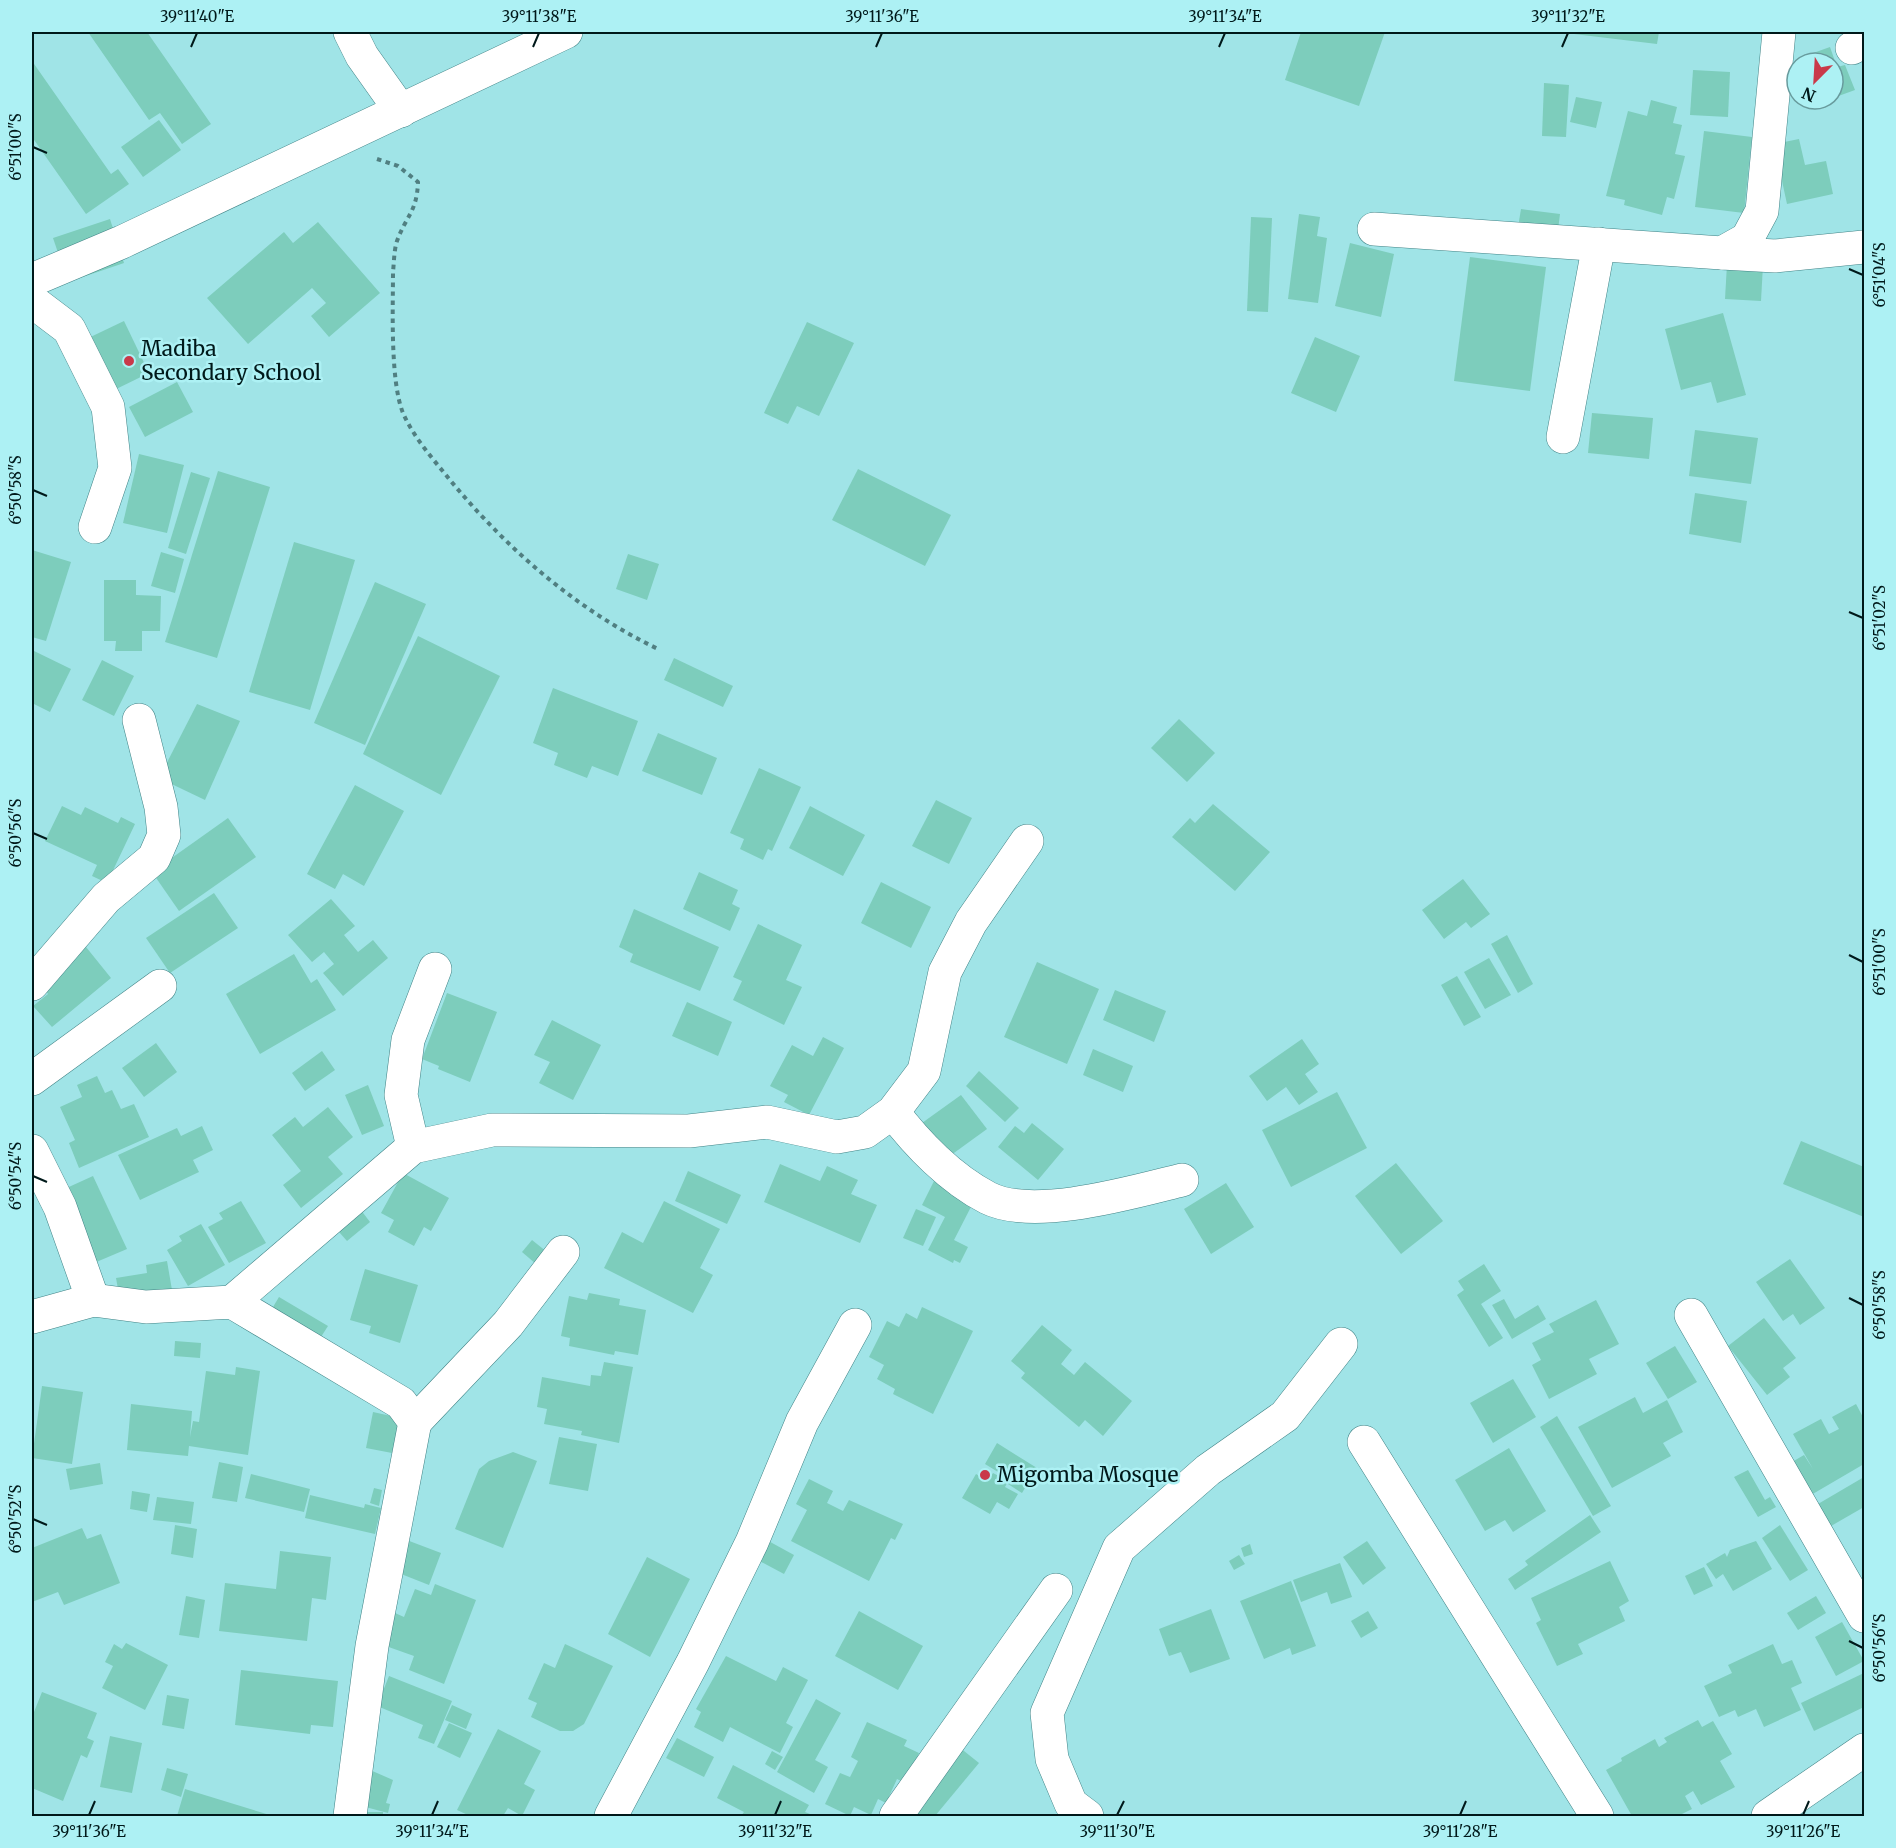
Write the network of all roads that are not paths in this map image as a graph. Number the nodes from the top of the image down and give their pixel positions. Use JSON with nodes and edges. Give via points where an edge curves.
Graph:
{"nodes":[{"id":1,"x":350,"y":32,"type":"edge"},
{"id":2,"x":566,"y":32,"type":"edge"},
{"id":3,"x":1779,"y":32,"type":"edge"},
{"id":4,"x":401,"y":111,"type":"junction"},
{"id":5,"x":1374,"y":229,"type":"dead end"},
{"id":6,"x":1599,"y":244,"type":"junction"},
{"id":7,"x":1864,"y":248,"type":"edge"},
{"id":8,"x":1722,"y":253,"type":"junction"},
{"id":9,"x":32,"y":280,"type":"edge"},
{"id":10,"x":32,"y":300,"type":"edge"},
{"id":11,"x":1563,"y":437,"type":"dead end"},
{"id":12,"x":95,"y":527,"type":"dead end"},
{"id":13,"x":139,"y":720,"type":"dead end"},
{"id":14,"x":1027,"y":841,"type":"dead end"},
{"id":15,"x":435,"y":969,"type":"dead end"},
{"id":16,"x":32,"y":984,"type":"edge"},
{"id":17,"x":160,"y":986,"type":"dead end"},
{"id":18,"x":32,"y":1079,"type":"edge"},
{"id":19,"x":893,"y":1112,"type":"junction"},
{"id":20,"x":413,"y":1147,"type":"junction"},
{"id":21,"x":32,"y":1151,"type":"edge"},
{"id":22,"x":1182,"y":1180,"type":"dead end"},
{"id":23,"x":563,"y":1252,"type":"dead end"},
{"id":24,"x":93,"y":1300,"type":"junction"},
{"id":25,"x":232,"y":1302,"type":"junction"},
{"id":26,"x":1691,"y":1315,"type":"dead end"},
{"id":27,"x":32,"y":1317,"type":"edge"},
{"id":28,"x":855,"y":1325,"type":"dead end"},
{"id":29,"x":1341,"y":1344,"type":"dead end"},
{"id":30,"x":416,"y":1422,"type":"junction"},
{"id":31,"x":1364,"y":1442,"type":"dead end"},
{"id":32,"x":1056,"y":1590,"type":"dead end"},
{"id":33,"x":1864,"y":1616,"type":"edge"},
{"id":34,"x":1864,"y":1750,"type":"edge"},
{"id":35,"x":350,"y":1816,"type":"edge"},
{"id":36,"x":611,"y":1816,"type":"edge"},
{"id":37,"x":896,"y":1816,"type":"edge"},
{"id":38,"x":1087,"y":1816,"type":"edge"},
{"id":39,"x":1597,"y":1816,"type":"edge"},
{"id":40,"x":1768,"y":1816,"type":"edge"}],
"edges":[{"from":1,"to":4,"type":"street"},
{"from":2,"to":4,"type":"street"},
{"from":3,"to":8,"type":"street","via":[[1762,212],[1747,239]]},
{"from":4,"to":9,"type":"street"},
{"from":5,"to":6,"type":"street"},
{"from":6,"to":8,"type":"street"},
{"from":6,"to":11,"type":"street"},
{"from":7,"to":8,"type":"street","via":[[1775,256]]},
{"from":10,"to":12,"type":"street","via":[[69,329],[108,407],[115,468]]},
{"from":13,"to":16,"type":"street","via":[[161,807],[164,835],[154,858],[106,897]]},
{"from":14,"to":19,"type":"street","via":[[971,922],[945,972],[924,1071]]},
{"from":15,"to":20,"type":"street","via":[[408,1040],[401,1095]]},
{"from":17,"to":18,"type":"street"},
{"from":19,"to":20,"type":"street","via":[[865,1132],[837,1137],[767,1122],[689,1131],[492,1130]]},
{"from":19,"to":22,"type":"street","via":[[912,1136],[955,1175],[988,1198],[1017,1206],[1074,1202]]},
{"from":20,"to":25,"type":"street"},
{"from":21,"to":24,"type":"street","via":[[60,1207]]},
{"from":23,"to":30,"type":"street","via":[[508,1324]]},
{"from":24,"to":25,"type":"street","via":[[146,1307]]},
{"from":24,"to":27,"type":"street"},
{"from":25,"to":30,"type":"street","via":[[401,1403]]},
{"from":26,"to":33,"type":"street"},
{"from":28,"to":36,"type":"street","via":[[802,1422],[752,1542],[693,1662]]},
{"from":29,"to":38,"type":"street","via":[[1285,1416],[1208,1470],[1119,1548],[1047,1713],[1052,1759],[1071,1804]]},
{"from":30,"to":35,"type":"street","via":[[372,1646]]},
{"from":31,"to":39,"type":"street"},
{"from":32,"to":37,"type":"street"},
{"from":34,"to":40,"type":"street"}]}
